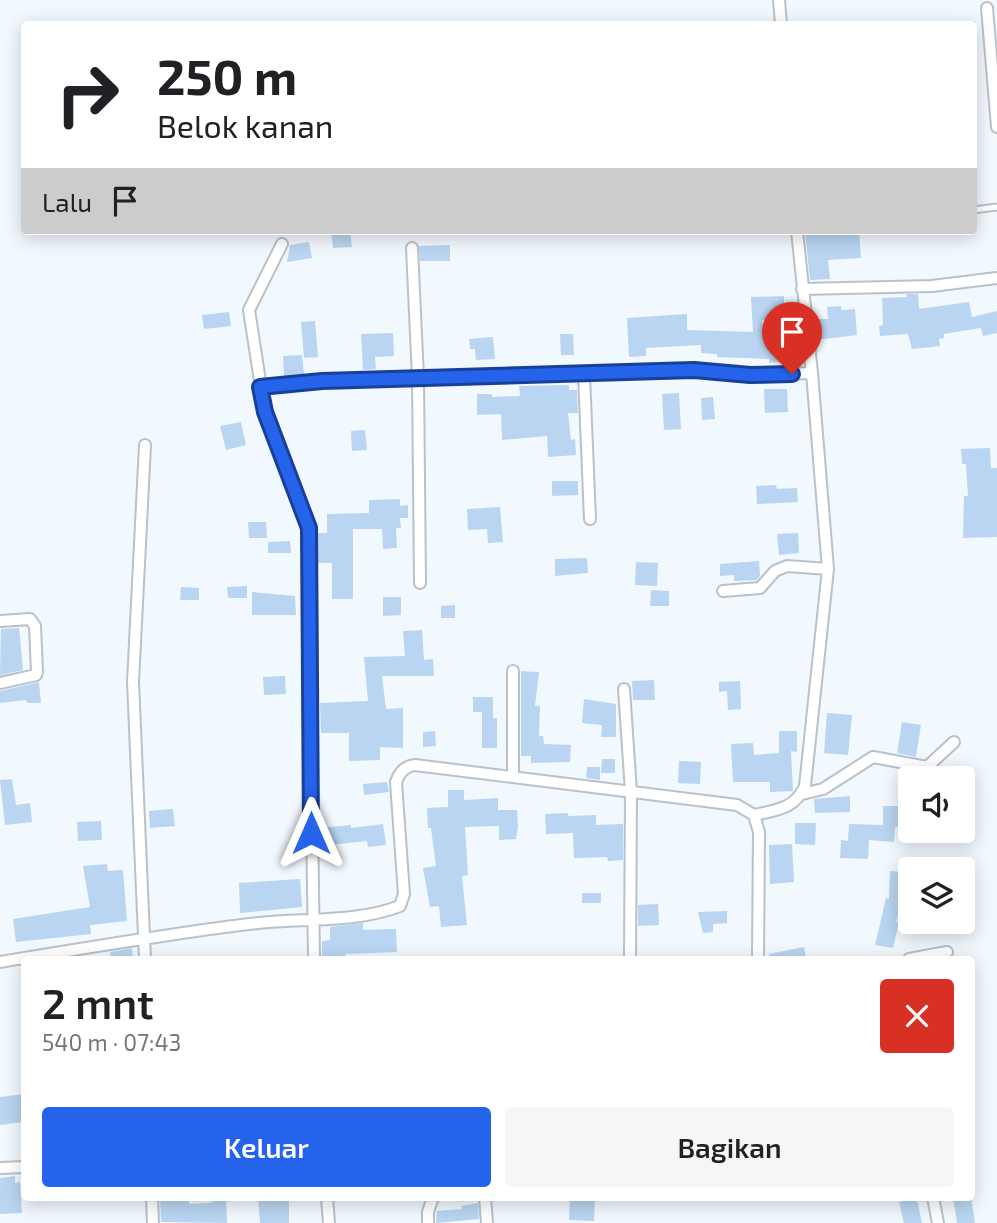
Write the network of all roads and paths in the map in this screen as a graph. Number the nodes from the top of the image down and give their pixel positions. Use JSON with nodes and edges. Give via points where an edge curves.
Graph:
{"nodes":[{"id":1,"x":779,"y":0,"type":"edge"},
{"id":2,"x":987,"y":8,"type":"dead end"},
{"id":3,"x":781,"y":21,"type":"edge"},
{"id":4,"x":997,"y":127,"type":"edge"},
{"id":5,"x":997,"y":207,"type":"edge"},
{"id":6,"x":977,"y":210,"type":"edge"},
{"id":7,"x":797,"y":235,"type":"edge"},
{"id":8,"x":282,"y":244,"type":"dead end"},
{"id":9,"x":412,"y":248,"type":"dead end"},
{"id":10,"x":997,"y":278,"type":"edge"},
{"id":11,"x":802,"y":289,"type":"junction"},
{"id":12,"x":812,"y":373,"type":"junction"},
{"id":13,"x":584,"y":375,"type":"junction"},
{"id":14,"x":418,"y":378,"type":"junction"},
{"id":15,"x":260,"y":387,"type":"junction"},
{"id":16,"x":145,"y":445,"type":"dead end"},
{"id":17,"x":590,"y":519,"type":"dead end"},
{"id":18,"x":828,"y":569,"type":"junction"},
{"id":19,"x":420,"y":583,"type":"dead end"},
{"id":20,"x":723,"y":591,"type":"dead end"},
{"id":21,"x":0,"y":621,"type":"edge"},
{"id":22,"x":513,"y":671,"type":"dead end"},
{"id":23,"x":0,"y":683,"type":"edge"},
{"id":24,"x":624,"y":689,"type":"dead end"},
{"id":25,"x":954,"y":742,"type":"dead end"},
{"id":26,"x":513,"y":776,"type":"junction"},
{"id":27,"x":631,"y":792,"type":"junction"},
{"id":28,"x":802,"y":794,"type":"junction"},
{"id":29,"x":754,"y":815,"type":"junction"},
{"id":30,"x":314,"y":919,"type":"junction"},
{"id":31,"x":145,"y":937,"type":"junction"},
{"id":32,"x":947,"y":952,"type":"dead end"},
{"id":33,"x":35,"y":956,"type":"edge"},
{"id":34,"x":145,"y":956,"type":"edge"},
{"id":35,"x":314,"y":956,"type":"edge"},
{"id":36,"x":630,"y":956,"type":"edge"},
{"id":37,"x":758,"y":956,"type":"edge"},
{"id":38,"x":925,"y":956,"type":"edge"},
{"id":39,"x":21,"y":958,"type":"edge"},
{"id":40,"x":0,"y":962,"type":"edge"},
{"id":41,"x":21,"y":1167,"type":"edge"},
{"id":42,"x":0,"y":1168,"type":"edge"},
{"id":43,"x":152,"y":1201,"type":"edge"},
{"id":44,"x":327,"y":1201,"type":"edge"},
{"id":45,"x":432,"y":1201,"type":"edge"},
{"id":46,"x":485,"y":1201,"type":"edge"},
{"id":47,"x":934,"y":1201,"type":"edge"},
{"id":48,"x":153,"y":1223,"type":"edge"},
{"id":49,"x":329,"y":1223,"type":"edge"},
{"id":50,"x":428,"y":1223,"type":"edge"},
{"id":51,"x":487,"y":1223,"type":"edge"},
{"id":52,"x":939,"y":1223,"type":"edge"}],
"edges":[{"from":1,"to":3,"type":"street"},
{"from":2,"to":4,"type":"street"},
{"from":5,"to":6,"type":"lane"},
{"from":7,"to":11,"type":"street"},
{"from":8,"to":15,"type":"street","via":[[249,310]]},
{"from":9,"to":14,"type":"street"},
{"from":10,"to":11,"type":"street","via":[[932,286]]},
{"from":11,"to":12,"type":"street"},
{"from":12,"to":13,"type":"street","via":[[750,375],[694,370]]},
{"from":12,"to":18,"type":"street"},
{"from":13,"to":14,"type":"street"},
{"from":13,"to":17,"type":"street"},
{"from":14,"to":15,"type":"street"},
{"from":14,"to":19,"type":"street"},
{"from":15,"to":30,"type":"street","via":[[309,528]]},
{"from":16,"to":31,"type":"street","via":[[133,682]]},
{"from":18,"to":20,"type":"street","via":[[787,566],[775,571],[760,589]]},
{"from":18,"to":28,"type":"street"},
{"from":21,"to":23,"type":"street","via":[[30,619],[35,626],[37,672]]},
{"from":22,"to":26,"type":"street"},
{"from":24,"to":27,"type":"street"},
{"from":25,"to":28,"type":"street","via":[[927,767],[873,757],[822,789]]},
{"from":26,"to":27,"type":"street"},
{"from":26,"to":30,"type":"street","via":[[445,766],[408,766],[396,782],[404,894],[400,906],[380,914]]},
{"from":27,"to":29,"type":"street","via":[[737,805]]},
{"from":27,"to":36,"type":"street"},
{"from":28,"to":29,"type":"street","via":[[788,807]]},
{"from":29,"to":37,"type":"street","via":[[759,832]]},
{"from":30,"to":31,"type":"street"},
{"from":30,"to":35,"type":"street"},
{"from":31,"to":33,"type":"street"},
{"from":31,"to":34,"type":"street"},
{"from":32,"to":38,"type":"street"},
{"from":39,"to":40,"type":"street"},
{"from":41,"to":42,"type":"street"},
{"from":43,"to":48,"type":"street"},
{"from":44,"to":49,"type":"street"},
{"from":45,"to":50,"type":"street"},
{"from":46,"to":51,"type":"street"},
{"from":47,"to":52,"type":"street"}]}
